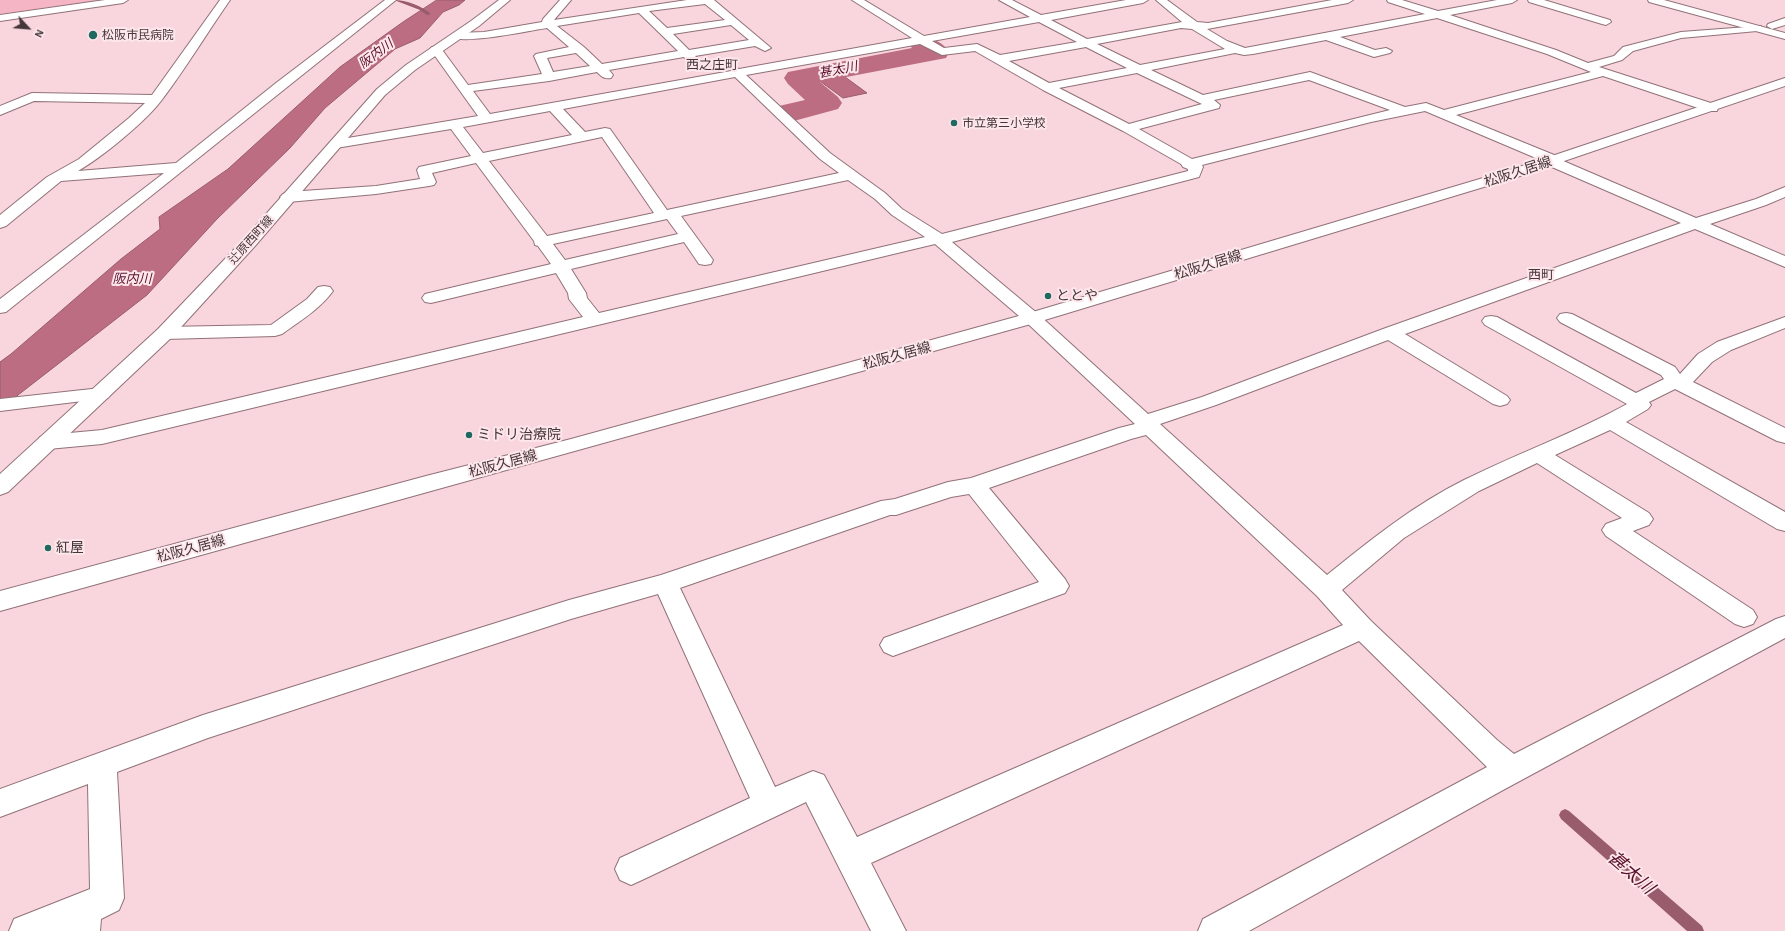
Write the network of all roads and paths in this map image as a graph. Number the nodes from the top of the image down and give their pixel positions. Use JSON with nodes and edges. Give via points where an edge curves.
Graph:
{"nodes":[{"id":1,"x":123,"y":0,"type":"edge"},
{"id":2,"x":225,"y":0,"type":"edge"},
{"id":3,"x":505,"y":0,"type":"edge"},
{"id":4,"x":566,"y":0,"type":"edge"},
{"id":5,"x":707,"y":0,"type":"edge"},
{"id":6,"x":880,"y":0,"type":"edge"},
{"id":7,"x":1004,"y":0,"type":"edge"},
{"id":8,"x":1144,"y":0,"type":"edge"},
{"id":9,"x":1161,"y":0,"type":"edge"},
{"id":10,"x":1348,"y":0,"type":"edge"},
{"id":11,"x":1392,"y":0,"type":"edge"},
{"id":12,"x":1512,"y":0,"type":"edge"},
{"id":13,"x":1533,"y":0,"type":"edge"},
{"id":14,"x":1653,"y":0,"type":"edge"},
{"id":15,"x":1676,"y":0,"type":"edge"},
{"id":16,"x":390,"y":1,"type":"edge"},
{"id":17,"x":860,"y":1,"type":"edge"},
{"id":18,"x":642,"y":10,"type":"junction"},
{"id":19,"x":719,"y":10,"type":"junction"},
{"id":20,"x":705,"y":13,"type":"dead end"},
{"id":21,"x":1436,"y":15,"type":"junction"},
{"id":22,"x":0,"y":18,"type":"edge"},
{"id":23,"x":668,"y":18,"type":"dead end"},
{"id":24,"x":1038,"y":18,"type":"junction"},
{"id":25,"x":653,"y":20,"type":"junction"},
{"id":26,"x":1785,"y":21,"type":"edge"},
{"id":27,"x":732,"y":22,"type":"junction"},
{"id":28,"x":1606,"y":22,"type":"dead end"},
{"id":29,"x":549,"y":24,"type":"junction"},
{"id":30,"x":1194,"y":25,"type":"junction"},
{"id":31,"x":1772,"y":26,"type":"junction"},
{"id":32,"x":1757,"y":28,"type":"junction"},
{"id":33,"x":1785,"y":30,"type":"edge"},
{"id":34,"x":664,"y":32,"type":"junction"},
{"id":35,"x":457,"y":36,"type":"junction"},
{"id":36,"x":1785,"y":36,"type":"edge"},
{"id":37,"x":1329,"y":37,"type":"junction"},
{"id":38,"x":921,"y":39,"type":"junction"},
{"id":39,"x":757,"y":42,"type":"junction"},
{"id":40,"x":1088,"y":43,"type":"junction"},
{"id":41,"x":436,"y":49,"type":"junction"},
{"id":42,"x":580,"y":49,"type":"junction"},
{"id":43,"x":1235,"y":49,"type":"junction"},
{"id":44,"x":1386,"y":51,"type":"dead end"},
{"id":45,"x":686,"y":54,"type":"junction"},
{"id":46,"x":998,"y":59,"type":"junction"},
{"id":47,"x":783,"y":64,"type":"junction"},
{"id":48,"x":1588,"y":66,"type":"junction"},
{"id":49,"x":600,"y":68,"type":"junction"},
{"id":50,"x":1138,"y":69,"type":"junction"},
{"id":51,"x":736,"y":72,"type":"junction"},
{"id":52,"x":1604,"y":72,"type":"junction"},
{"id":53,"x":549,"y":76,"type":"junction"},
{"id":54,"x":709,"y":77,"type":"junction"},
{"id":55,"x":1785,"y":82,"type":"edge"},
{"id":56,"x":1047,"y":87,"type":"junction"},
{"id":57,"x":464,"y":89,"type":"junction"},
{"id":58,"x":622,"y":93,"type":"junction"},
{"id":59,"x":32,"y":97,"type":"junction"},
{"id":60,"x":0,"y":98,"type":"edge"},
{"id":61,"x":156,"y":99,"type":"junction"},
{"id":62,"x":1203,"y":99,"type":"junction"},
{"id":63,"x":553,"y":106,"type":"junction"},
{"id":64,"x":1712,"y":108,"type":"junction"},
{"id":65,"x":0,"y":111,"type":"edge"},
{"id":66,"x":1403,"y":111,"type":"junction"},
{"id":67,"x":1444,"y":114,"type":"junction"},
{"id":68,"x":486,"y":118,"type":"junction"},
{"id":69,"x":454,"y":124,"type":"junction"},
{"id":70,"x":1128,"y":128,"type":"junction"},
{"id":71,"x":582,"y":137,"type":"junction"},
{"id":72,"x":336,"y":144,"type":"junction"},
{"id":73,"x":480,"y":157,"type":"junction"},
{"id":74,"x":1552,"y":161,"type":"junction"},
{"id":75,"x":1188,"y":164,"type":"junction"},
{"id":76,"x":180,"y":167,"type":"junction"},
{"id":77,"x":851,"y":175,"type":"junction"},
{"id":78,"x":59,"y":177,"type":"junction"},
{"id":79,"x":1785,"y":191,"type":"edge"},
{"id":80,"x":288,"y":197,"type":"junction"},
{"id":81,"x":667,"y":214,"type":"junction"},
{"id":82,"x":0,"y":223,"type":"edge"},
{"id":83,"x":1696,"y":223,"type":"junction"},
{"id":84,"x":688,"y":236,"type":"junction"},
{"id":85,"x":938,"y":239,"type":"junction"},
{"id":86,"x":541,"y":242,"type":"junction"},
{"id":87,"x":705,"y":260,"type":"dead end"},
{"id":88,"x":1785,"y":262,"type":"edge"},
{"id":89,"x":561,"y":266,"type":"junction"},
{"id":90,"x":324,"y":291,"type":"dead end"},
{"id":91,"x":431,"y":298,"type":"dead end"},
{"id":92,"x":0,"y":308,"type":"edge"},
{"id":93,"x":1032,"y":318,"type":"junction"},
{"id":94,"x":1566,"y":318,"type":"dead end"},
{"id":95,"x":595,"y":320,"type":"junction"},
{"id":96,"x":1491,"y":321,"type":"dead end"},
{"id":97,"x":1785,"y":322,"type":"edge"},
{"id":98,"x":1390,"y":333,"type":"junction"},
{"id":99,"x":165,"y":334,"type":"junction"},
{"id":100,"x":1678,"y":383,"type":"junction"},
{"id":101,"x":92,"y":395,"type":"junction"},
{"id":102,"x":1500,"y":400,"type":"dead end"},
{"id":103,"x":1636,"y":401,"type":"junction"},
{"id":104,"x":0,"y":404,"type":"edge"},
{"id":105,"x":1611,"y":422,"type":"junction"},
{"id":106,"x":1146,"y":425,"type":"junction"},
{"id":107,"x":1785,"y":436,"type":"edge"},
{"id":108,"x":48,"y":442,"type":"junction"},
{"id":109,"x":1538,"y":454,"type":"junction"},
{"id":110,"x":974,"y":485,"type":"junction"},
{"id":111,"x":0,"y":487,"type":"edge"},
{"id":112,"x":1785,"y":523,"type":"edge"},
{"id":113,"x":665,"y":583,"type":"junction"},
{"id":114,"x":1326,"y":589,"type":"junction"},
{"id":115,"x":0,"y":601,"type":"edge"},
{"id":116,"x":1744,"y":617,"type":"dead end"},
{"id":117,"x":1785,"y":626,"type":"edge"},
{"id":118,"x":1362,"y":628,"type":"junction"},
{"id":119,"x":892,"y":645,"type":"dead end"},
{"id":120,"x":102,"y":765,"type":"junction"},
{"id":121,"x":1512,"y":770,"type":"junction"},
{"id":122,"x":0,"y":803,"type":"edge"},
{"id":123,"x":768,"y":804,"type":"junction"},
{"id":124,"x":850,"y":856,"type":"junction"},
{"id":125,"x":631,"y":869,"type":"dead end"},
{"id":126,"x":92,"y":912,"type":"edge"},
{"id":127,"x":26,"y":931,"type":"edge"},
{"id":128,"x":889,"y":931,"type":"edge"},
{"id":129,"x":1215,"y":931,"type":"edge"}],
"edges":[{"from":1,"to":22,"type":"street"},
{"from":2,"to":61,"type":"street"},
{"from":3,"to":35,"type":"street","name":"辻原西町線"},
{"from":4,"to":29,"type":"street","via":[[547,21]]},
{"from":5,"to":18,"type":"street"},
{"from":5,"to":19,"type":"street"},
{"from":6,"to":17,"type":"street"},
{"from":7,"to":24,"type":"street"},
{"from":8,"to":24,"type":"street"},
{"from":9,"to":30,"type":"street"},
{"from":10,"to":30,"type":"street","via":[[1208,26]]},
{"from":11,"to":21,"type":"street"},
{"from":12,"to":21,"type":"street"},
{"from":13,"to":28,"type":"street"},
{"from":14,"to":32,"type":"street"},
{"from":15,"to":31,"type":"street"},
{"from":16,"to":76,"type":"street"},
{"from":17,"to":38,"type":"street"},
{"from":18,"to":25,"type":"street"},
{"from":18,"to":29,"type":"street"},
{"from":19,"to":20,"type":"street"},
{"from":19,"to":27,"type":"street"},
{"from":21,"to":37,"type":"street"},
{"from":21,"to":48,"type":"street"},
{"from":23,"to":25,"type":"street"},
{"from":24,"to":38,"type":"street"},
{"from":24,"to":40,"type":"street"},
{"from":25,"to":34,"type":"street"},
{"from":26,"to":31,"type":"street"},
{"from":27,"to":34,"type":"street"},
{"from":27,"to":39,"type":"street"},
{"from":29,"to":35,"type":"street","via":[[484,35]]},
{"from":29,"to":42,"type":"street"},
{"from":30,"to":40,"type":"street","via":[[1181,25]]},
{"from":30,"to":43,"type":"street"},
{"from":31,"to":33,"type":"street"},
{"from":32,"to":36,"type":"street"},
{"from":32,"to":48,"type":"street","via":[[1682,35],[1627,49],[1618,58]]},
{"from":34,"to":45,"type":"street"},
{"from":35,"to":41,"type":"street","name":"辻原西町線"},
{"from":37,"to":43,"type":"street","via":[[1253,51]]},
{"from":37,"to":44,"type":"street","via":[[1374,54]]},
{"from":38,"to":46,"type":"street","via":[[942,52],[977,47]]},
{"from":38,"to":47,"type":"street"},
{"from":39,"to":45,"type":"street"},
{"from":39,"to":47,"type":"street"},
{"from":40,"to":46,"type":"street"},
{"from":40,"to":50,"type":"street"},
{"from":41,"to":57,"type":"street"},
{"from":41,"to":72,"type":"street","name":"辻原西町線","via":[[399,74]]},
{"from":42,"to":49,"type":"street"},
{"from":42,"to":53,"type":"street","via":[[540,56]]},
{"from":43,"to":50,"type":"street"},
{"from":45,"to":49,"type":"street"},
{"from":45,"to":54,"type":"street"},
{"from":46,"to":56,"type":"street"},
{"from":47,"to":51,"type":"street"},
{"from":48,"to":52,"type":"street"},
{"from":49,"to":53,"type":"street"},
{"from":49,"to":58,"type":"street"},
{"from":50,"to":56,"type":"street"},
{"from":50,"to":62,"type":"street"},
{"from":51,"to":54,"type":"street"},
{"from":51,"to":77,"type":"street","via":[[825,156]]},
{"from":52,"to":64,"type":"street"},
{"from":52,"to":67,"type":"street"},
{"from":53,"to":57,"type":"street"},
{"from":54,"to":58,"type":"street"},
{"from":55,"to":64,"type":"street","name":"松阪久居線"},
{"from":56,"to":70,"type":"street"},
{"from":57,"to":68,"type":"street"},
{"from":58,"to":63,"type":"street"},
{"from":59,"to":60,"type":"street"},
{"from":59,"to":61,"type":"street"},
{"from":59,"to":65,"type":"street"},
{"from":61,"to":78,"type":"street","via":[[134,121],[84,162]]},
{"from":62,"to":66,"type":"street","via":[[1310,76]]},
{"from":62,"to":70,"type":"street","via":[[1214,105]]},
{"from":63,"to":68,"type":"street"},
{"from":63,"to":71,"type":"street"},
{"from":64,"to":74,"type":"street","name":"松阪久居線"},
{"from":66,"to":67,"type":"street","via":[[1426,107]]},
{"from":66,"to":75,"type":"street"},
{"from":67,"to":74,"type":"street"},
{"from":68,"to":69,"type":"street"},
{"from":69,"to":72,"type":"street"},
{"from":69,"to":73,"type":"street"},
{"from":70,"to":75,"type":"street"},
{"from":71,"to":73,"type":"street"},
{"from":71,"to":81,"type":"street","via":[[604,132]]},
{"from":72,"to":80,"type":"street","name":"辻原西町線"},
{"from":73,"to":80,"type":"street","via":[[424,170],[429,182],[347,193]]},
{"from":73,"to":86,"type":"street"},
{"from":74,"to":83,"type":"street"},
{"from":74,"to":93,"type":"street","name":"松阪久居線"},
{"from":75,"to":85,"type":"street","via":[[1196,167],[1194,174]]},
{"from":76,"to":78,"type":"street"},
{"from":76,"to":92,"type":"street"},
{"from":77,"to":81,"type":"street"},
{"from":77,"to":85,"type":"street"},
{"from":78,"to":82,"type":"street"},
{"from":79,"to":83,"type":"street","via":[[1761,202]]},
{"from":80,"to":99,"type":"street","name":"辻原西町線"},
{"from":81,"to":84,"type":"street"},
{"from":81,"to":86,"type":"street"},
{"from":83,"to":88,"type":"street"},
{"from":83,"to":98,"type":"street"},
{"from":84,"to":87,"type":"street"},
{"from":84,"to":89,"type":"street"},
{"from":85,"to":93,"type":"street"},
{"from":85,"to":95,"type":"street"},
{"from":86,"to":89,"type":"street"},
{"from":89,"to":91,"type":"street"},
{"from":89,"to":95,"type":"street","via":[[578,299]]},
{"from":90,"to":99,"type":"street","via":[[313,303],[275,330]]},
{"from":93,"to":106,"type":"street"},
{"from":93,"to":115,"type":"street","name":"松阪久居線"},
{"from":94,"to":100,"type":"street","via":[[1668,371]]},
{"from":95,"to":108,"type":"street","via":[[102,437]]},
{"from":96,"to":103,"type":"street"},
{"from":97,"to":100,"type":"street","via":[[1724,346],[1705,358]]},
{"from":98,"to":102,"type":"street"},
{"from":98,"to":106,"type":"street"},
{"from":99,"to":101,"type":"street","name":"辻原西町線"},
{"from":100,"to":103,"type":"street"},
{"from":100,"to":107,"type":"street"},
{"from":101,"to":104,"type":"street"},
{"from":101,"to":108,"type":"street","name":"辻原西町線"},
{"from":103,"to":105,"type":"street","via":[[1641,405]]},
{"from":105,"to":109,"type":"street"},
{"from":105,"to":112,"type":"street"},
{"from":106,"to":110,"type":"street"},
{"from":106,"to":114,"type":"street"},
{"from":108,"to":111,"type":"street","name":"辻原西町線"},
{"from":109,"to":114,"type":"street","via":[[1471,486],[1396,532]]},
{"from":109,"to":116,"type":"street","via":[[1641,519],[1614,530]]},
{"from":110,"to":113,"type":"street","via":[[889,507]]},
{"from":110,"to":119,"type":"street","via":[[1056,586]]},
{"from":113,"to":120,"type":"street","via":[[569,610],[211,724]]},
{"from":113,"to":123,"type":"street"},
{"from":114,"to":118,"type":"street"},
{"from":117,"to":121,"type":"street"},
{"from":118,"to":121,"type":"street"},
{"from":118,"to":124,"type":"street"},
{"from":120,"to":122,"type":"street"},
{"from":120,"to":126,"type":"street"},
{"from":121,"to":129,"type":"street"},
{"from":123,"to":124,"type":"street","via":[[813,785]]},
{"from":123,"to":125,"type":"street"},
{"from":124,"to":128,"type":"street"},
{"from":126,"to":127,"type":"street"}]}
